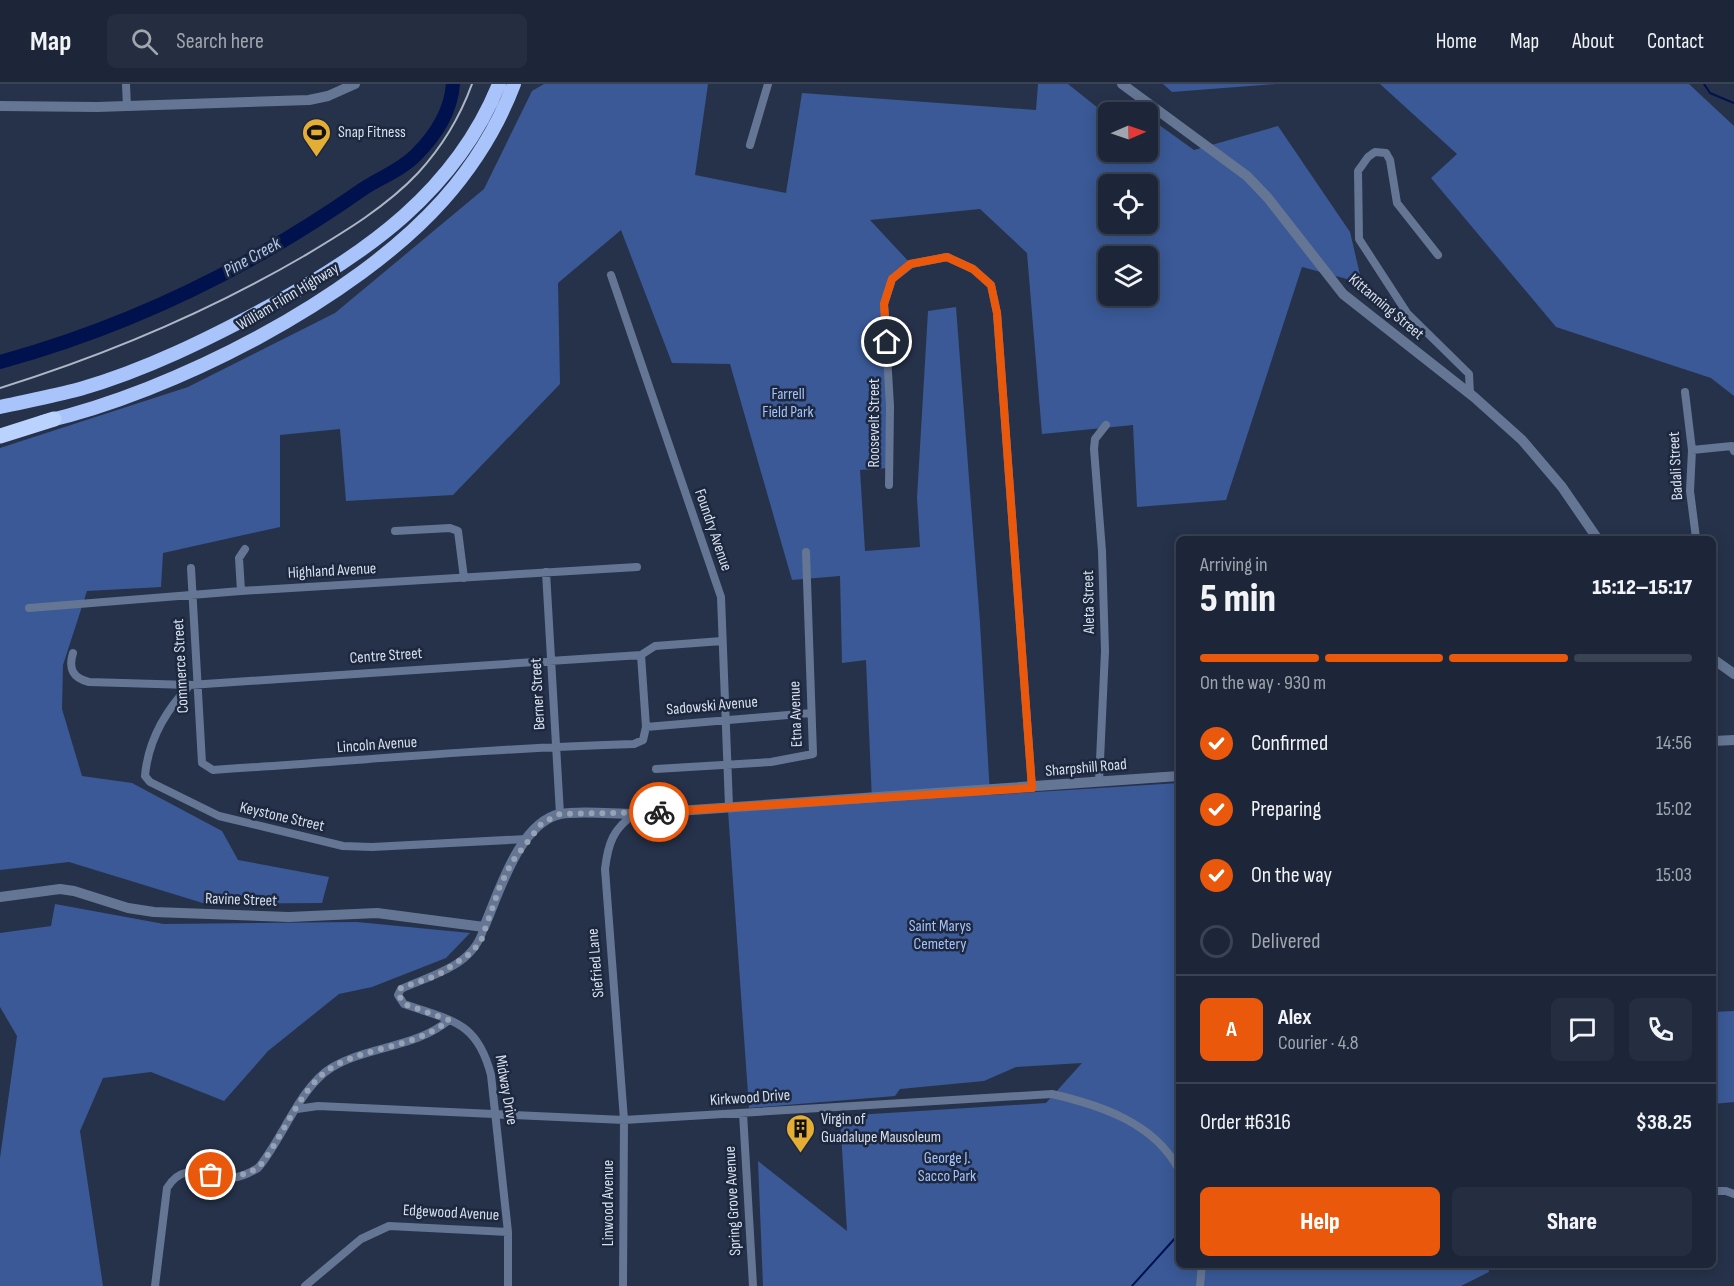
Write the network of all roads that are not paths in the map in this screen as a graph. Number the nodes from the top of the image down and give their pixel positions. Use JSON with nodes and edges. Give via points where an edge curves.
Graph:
{"nodes":[{"id":1,"x":126,"y":84,"type":"edge"},
{"id":2,"x":355,"y":84,"type":"edge"},
{"id":3,"x":499,"y":84,"type":"edge"},
{"id":4,"x":514,"y":84,"type":"edge"},
{"id":5,"x":768,"y":84,"type":"edge"},
{"id":6,"x":1122,"y":84,"type":"edge"},
{"id":7,"x":0,"y":106,"type":"edge"},
{"id":8,"x":126,"y":107,"type":"junction"},
{"id":9,"x":750,"y":145,"type":"dead end"},
{"id":10,"x":1438,"y":255,"type":"dead end"},
{"id":11,"x":611,"y":275,"type":"dead end"},
{"id":12,"x":1685,"y":392,"type":"dead end"},
{"id":13,"x":1470,"y":394,"type":"junction"},
{"id":14,"x":0,"y":407,"type":"edge"},
{"id":15,"x":54,"y":419,"type":"joint"},
{"id":16,"x":1106,"y":425,"type":"dead end"},
{"id":17,"x":0,"y":434,"type":"edge"},
{"id":18,"x":1692,"y":450,"type":"junction"},
{"id":19,"x":1734,"y":451,"type":"edge"},
{"id":20,"x":889,"y":485,"type":"dead end"},
{"id":21,"x":395,"y":531,"type":"dead end"},
{"id":22,"x":1596,"y":536,"type":"edge"},
{"id":23,"x":1696,"y":536,"type":"edge"},
{"id":24,"x":245,"y":549,"type":"dead end"},
{"id":25,"x":806,"y":552,"type":"dead end"},
{"id":26,"x":191,"y":567,"type":"dead end"},
{"id":27,"x":637,"y":567,"type":"dead end"},
{"id":28,"x":546,"y":572,"type":"junction"},
{"id":29,"x":464,"y":578,"type":"junction"},
{"id":30,"x":241,"y":591,"type":"junction"},
{"id":31,"x":192,"y":596,"type":"junction"},
{"id":32,"x":28,"y":608,"type":"dead end"},
{"id":33,"x":722,"y":641,"type":"junction"},
{"id":34,"x":73,"y":653,"type":"dead end"},
{"id":35,"x":642,"y":655,"type":"junction"},
{"id":36,"x":552,"y":661,"type":"junction"},
{"id":37,"x":1716,"y":661,"type":"edge"},
{"id":38,"x":1733,"y":670,"type":"edge"},
{"id":39,"x":193,"y":684,"type":"junction"},
{"id":40,"x":811,"y":713,"type":"junction"},
{"id":41,"x":724,"y":720,"type":"junction"},
{"id":42,"x":646,"y":727,"type":"junction"},
{"id":43,"x":1734,"y":740,"type":"edge"},
{"id":44,"x":1716,"y":741,"type":"edge"},
{"id":45,"x":555,"y":746,"type":"junction"},
{"id":46,"x":202,"y":763,"type":"joint"},
{"id":47,"x":727,"y":764,"type":"junction"},
{"id":48,"x":656,"y":769,"type":"dead end"},
{"id":49,"x":1176,"y":776,"type":"edge"},
{"id":50,"x":1099,"y":782,"type":"junction"},
{"id":51,"x":1032,"y":788,"type":"junction"},
{"id":52,"x":729,"y":806,"type":"junction"},
{"id":53,"x":560,"y":814,"type":"junction"},
{"id":54,"x":635,"y":814,"type":"junction"},
{"id":55,"x":527,"y":839,"type":"junction"},
{"id":56,"x":0,"y":897,"type":"edge"},
{"id":57,"x":484,"y":927,"type":"junction"},
{"id":58,"x":449,"y":1020,"type":"junction"},
{"id":59,"x":297,"y":1109,"type":"junction"},
{"id":60,"x":743,"y":1113,"type":"junction"},
{"id":61,"x":496,"y":1116,"type":"junction"},
{"id":62,"x":624,"y":1120,"type":"junction"},
{"id":63,"x":1176,"y":1164,"type":"edge"},
{"id":64,"x":1716,"y":1191,"type":"edge"},
{"id":65,"x":1734,"y":1194,"type":"edge"},
{"id":66,"x":508,"y":1232,"type":"junction"},
{"id":67,"x":1202,"y":1268,"type":"edge"},
{"id":68,"x":155,"y":1286,"type":"edge"},
{"id":69,"x":305,"y":1286,"type":"edge"},
{"id":70,"x":508,"y":1286,"type":"edge"},
{"id":71,"x":623,"y":1286,"type":"edge"},
{"id":72,"x":753,"y":1286,"type":"edge"},
{"id":73,"x":1200,"y":1286,"type":"edge"}],
"edges":[{"from":1,"to":8,"type":"street"},
{"from":2,"to":8,"type":"street","via":[[314,99]]},
{"from":3,"to":14,"type":"highway","name":"William Flinn Highway","via":[[476,131],[441,179],[400,221],[356,255],[241,321],[160,359],[80,389]]},
{"from":4,"to":15,"type":"highway","name":"William Flinn Highway","via":[[491,134],[454,187],[409,233],[359,273],[268,330],[194,369],[130,397]]},
{"from":5,"to":9,"type":"street"},
{"from":6,"to":13,"type":"street","name":"Kittanning Street","via":[[1247,176],[1343,294]]},
{"from":7,"to":8,"type":"street"},
{"from":10,"to":13,"type":"street","via":[[1397,203],[1386,153],[1375,152],[1358,171],[1359,238],[1402,307],[1469,374]]},
{"from":11,"to":33,"type":"street","name":"Foundry Avenue","via":[[721,597]]},
{"from":12,"to":18,"type":"street","name":"Badali Street"},
{"from":13,"to":22,"type":"street","name":"Kittanning Street","via":[[1522,440],[1562,487]]},
{"from":15,"to":17,"type":"highway"},
{"from":16,"to":50,"type":"street","name":"Aleta Street","via":[[1095,439],[1094,449],[1105,651]]},
{"from":18,"to":19,"type":"street","via":[[1732,446]]},
{"from":18,"to":23,"type":"street","name":"Badali Street","via":[[1690,491]]},
{"from":20,"to":51,"type":"street","name":"Roosevelt Street","via":[[890,406],[884,304],[892,279],[910,264],[947,257],[973,269],[991,285],[997,313]]},
{"from":21,"to":29,"type":"street","via":[[459,531]]},
{"from":24,"to":30,"type":"street","via":[[239,558]]},
{"from":25,"to":40,"type":"street","name":"Etna Avenue"},
{"from":26,"to":31,"type":"street","name":"Commerce Street"},
{"from":27,"to":28,"type":"street","name":"Highland Avenue"},
{"from":28,"to":29,"type":"street","name":"Highland Avenue"},
{"from":28,"to":36,"type":"street","name":"Berner Street"},
{"from":29,"to":30,"type":"street","name":"Highland Avenue"},
{"from":30,"to":31,"type":"street","name":"Highland Avenue"},
{"from":31,"to":32,"type":"street","name":"Highland Avenue"},
{"from":31,"to":39,"type":"street","name":"Commerce Street"},
{"from":33,"to":35,"type":"street","name":"Centre Street","via":[[655,646]]},
{"from":33,"to":41,"type":"street","name":"Foundry Avenue"},
{"from":34,"to":39,"type":"street","name":"Centre Street","via":[[70,669],[89,682]]},
{"from":35,"to":36,"type":"street","name":"Centre Street"},
{"from":35,"to":42,"type":"street"},
{"from":36,"to":39,"type":"street","name":"Centre Street"},
{"from":36,"to":45,"type":"street","name":"Berner Street"},
{"from":37,"to":38,"type":"street"},
{"from":39,"to":46,"type":"street","name":"Commerce Street"},
{"from":39,"to":55,"type":"street","name":"Keystone Street","via":[[162,721],[145,776],[219,816],[343,846],[372,848]]},
{"from":40,"to":41,"type":"street","name":"Sadowski Avenue"},
{"from":40,"to":47,"type":"street","name":"Etna Avenue","via":[[813,754],[771,762]]},
{"from":41,"to":42,"type":"street","name":"Sadowski Avenue"},
{"from":41,"to":47,"type":"street","name":"Foundry Avenue"},
{"from":42,"to":45,"type":"street","name":"Sadowski Avenue","via":[[643,740],[634,744]]},
{"from":43,"to":44,"type":"street"},
{"from":45,"to":46,"type":"street","name":"Lincoln Avenue","via":[[213,770]]},
{"from":45,"to":53,"type":"street","name":"Berner Street"},
{"from":47,"to":48,"type":"street","name":"Etna Avenue"},
{"from":47,"to":52,"type":"street","name":"Foundry Avenue"},
{"from":49,"to":50,"type":"street","name":"Sharpshill Road"},
{"from":50,"to":51,"type":"street","name":"Sharpshill Road"},
{"from":51,"to":52,"type":"street","name":"Sharpshill Road"},
{"from":52,"to":54,"type":"street","name":"Sharpshill Road"},
{"from":53,"to":54,"type":"street","name":"Sharpshill Road"},
{"from":53,"to":55,"type":"street","via":[[542,823]]},
{"from":54,"to":62,"type":"street","name":"Siefried Lane","via":[[614,832],[605,869]]},
{"from":55,"to":57,"type":"street","via":[[508,870]]},
{"from":56,"to":57,"type":"street","name":"Ravine Street","via":[[60,889],[154,912],[289,917],[377,913]]},
{"from":57,"to":58,"type":"street","name":"Midway Drive","via":[[481,941],[471,953],[438,975],[401,988],[398,994],[404,1004]]},
{"from":58,"to":59,"type":"street","via":[[419,1037],[328,1070],[313,1084]]},
{"from":58,"to":61,"type":"street","name":"Midway Drive","via":[[465,1027],[486,1054]]},
{"from":59,"to":61,"type":"street","name":"Kirkwood Drive","via":[[318,1106]]},
{"from":59,"to":68,"type":"street","via":[[258,1168],[244,1176],[192,1172],[174,1178],[167,1188]]},
{"from":60,"to":62,"type":"street","name":"Kirkwood Drive"},
{"from":60,"to":63,"type":"street","name":"Kirkwood Drive","via":[[1052,1094],[1094,1103],[1134,1124],[1169,1150]]},
{"from":60,"to":72,"type":"street","name":"Spring Grove Avenue"},
{"from":61,"to":62,"type":"street","name":"Kirkwood Drive"},
{"from":61,"to":66,"type":"street","name":"Midway Drive"},
{"from":62,"to":71,"type":"street","name":"Linwood Avenue"},
{"from":64,"to":65,"type":"street"},
{"from":66,"to":69,"type":"street","name":"Edgewood Avenue","via":[[389,1226],[361,1239]]},
{"from":66,"to":70,"type":"street","name":"Midway Drive"},
{"from":67,"to":73,"type":"street"}]}
